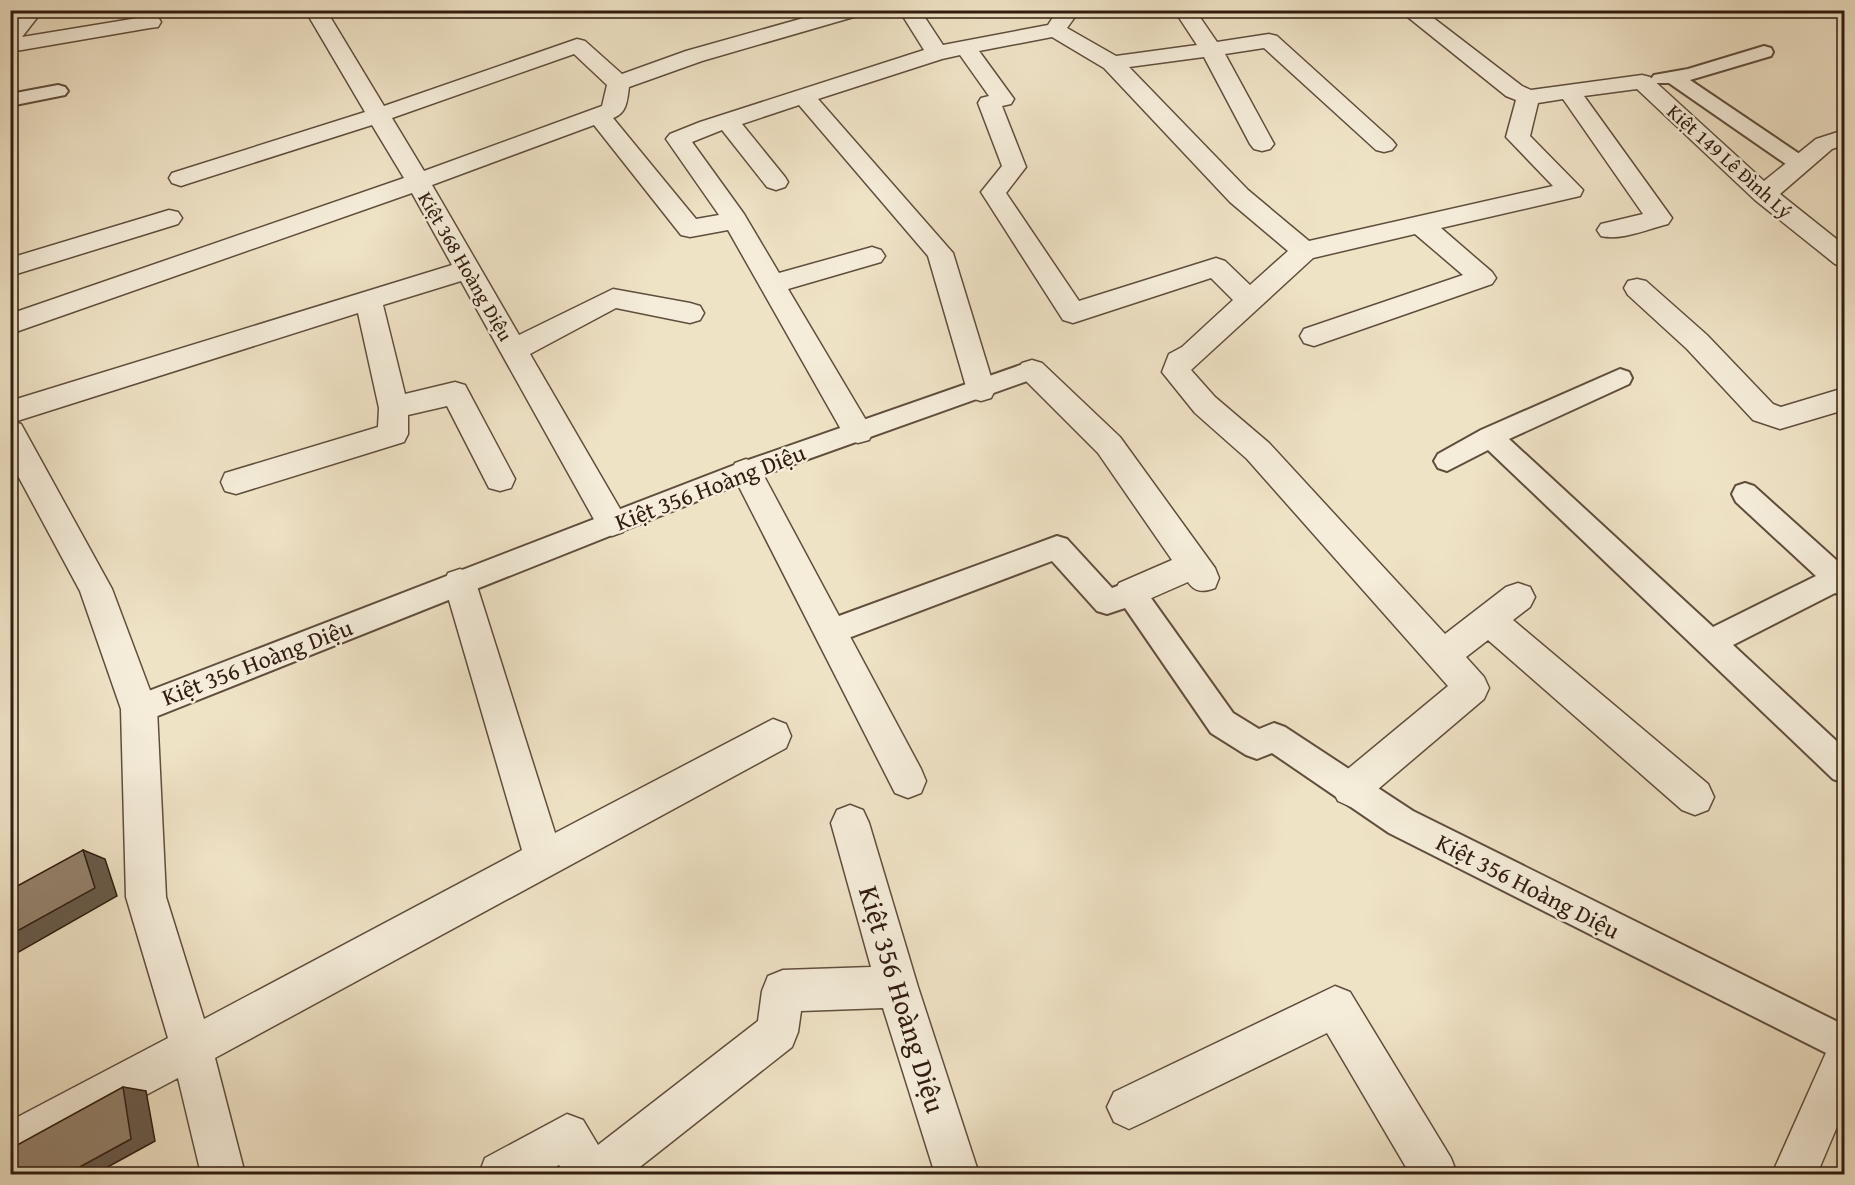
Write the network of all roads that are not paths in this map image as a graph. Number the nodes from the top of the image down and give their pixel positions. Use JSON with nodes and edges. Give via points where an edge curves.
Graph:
{"nodes":[{"id":1,"x":33,"y":10,"type":"edge"},
{"id":2,"x":315,"y":10,"type":"edge"},
{"id":3,"x":857,"y":10,"type":"edge"},
{"id":4,"x":909,"y":10,"type":"edge"},
{"id":5,"x":1184,"y":10,"type":"edge"},
{"id":6,"x":1409,"y":10,"type":"edge"},
{"id":7,"x":1059,"y":20,"type":"edge"},
{"id":8,"x":150,"y":22,"type":"dead end"},
{"id":9,"x":10,"y":38,"type":"edge"},
{"id":10,"x":10,"y":46,"type":"edge"},
{"id":11,"x":965,"y":47,"type":"junction"},
{"id":12,"x":1211,"y":49,"type":"junction"},
{"id":13,"x":1764,"y":52,"type":"dead end"},
{"id":14,"x":937,"y":53,"type":"junction"},
{"id":15,"x":1112,"y":63,"type":"junction"},
{"id":16,"x":1673,"y":77,"type":"junction"},
{"id":17,"x":1642,"y":82,"type":"junction"},
{"id":18,"x":619,"y":83,"type":"junction"},
{"id":19,"x":58,"y":91,"type":"dead end"},
{"id":20,"x":1569,"y":91,"type":"junction"},
{"id":21,"x":803,"y":96,"type":"junction"},
{"id":22,"x":1528,"y":97,"type":"junction"},
{"id":23,"x":10,"y":100,"type":"edge"},
{"id":24,"x":379,"y":115,"type":"junction"},
{"id":25,"x":598,"y":115,"type":"junction"},
{"id":26,"x":727,"y":121,"type":"junction"},
{"id":27,"x":1262,"y":144,"type":"dead end"},
{"id":28,"x":1384,"y":145,"type":"dead end"},
{"id":29,"x":1838,"y":146,"type":"edge"},
{"id":30,"x":1800,"y":164,"type":"junction"},
{"id":31,"x":181,"y":178,"type":"dead end"},
{"id":32,"x":418,"y":182,"type":"junction"},
{"id":33,"x":776,"y":182,"type":"dead end"},
{"id":34,"x":1764,"y":194,"type":"junction"},
{"id":35,"x":169,"y":218,"type":"dead end"},
{"id":36,"x":735,"y":220,"type":"junction"},
{"id":37,"x":1421,"y":225,"type":"junction"},
{"id":38,"x":1610,"y":230,"type":"dead end"},
{"id":39,"x":1304,"y":251,"type":"junction"},
{"id":40,"x":872,"y":256,"type":"dead end"},
{"id":41,"x":1845,"y":258,"type":"edge"},
{"id":42,"x":10,"y":267,"type":"edge"},
{"id":43,"x":468,"y":269,"type":"junction"},
{"id":44,"x":772,"y":284,"type":"junction"},
{"id":45,"x":1637,"y":288,"type":"dead end"},
{"id":46,"x":368,"y":300,"type":"junction"},
{"id":47,"x":1250,"y":301,"type":"junction"},
{"id":48,"x":690,"y":313,"type":"dead end"},
{"id":49,"x":10,"y":324,"type":"edge"},
{"id":50,"x":1314,"y":336,"type":"dead end"},
{"id":51,"x":514,"y":350,"type":"junction"},
{"id":52,"x":1032,"y":370,"type":"joint"},
{"id":53,"x":1620,"y":378,"type":"dead end"},
{"id":54,"x":981,"y":390,"type":"junction"},
{"id":55,"x":1833,"y":402,"type":"edge"},
{"id":56,"x":394,"y":408,"type":"junction"},
{"id":57,"x":10,"y":412,"type":"edge"},
{"id":58,"x":1845,"y":426,"type":"edge"},
{"id":59,"x":10,"y":432,"type":"edge"},
{"id":60,"x":858,"y":432,"type":"junction"},
{"id":61,"x":1490,"y":437,"type":"junction"},
{"id":62,"x":1447,"y":461,"type":"dead end"},
{"id":63,"x":746,"y":471,"type":"junction"},
{"id":64,"x":500,"y":479,"type":"dead end"},
{"id":65,"x":236,"y":482,"type":"dead end"},
{"id":66,"x":1745,"y":494,"type":"dead end"},
{"id":67,"x":612,"y":524,"type":"junction"},
{"id":68,"x":1841,"y":581,"type":"edge"},
{"id":69,"x":460,"y":583,"type":"junction"},
{"id":70,"x":1131,"y":593,"type":"junction"},
{"id":71,"x":1518,"y":597,"type":"dead end"},
{"id":72,"x":1489,"y":620,"type":"junction"},
{"id":73,"x":830,"y":632,"type":"junction"},
{"id":74,"x":1710,"y":643,"type":"junction"},
{"id":75,"x":1444,"y":655,"type":"junction"},
{"id":76,"x":139,"y":709,"type":"junction"},
{"id":77,"x":773,"y":736,"type":"dead end"},
{"id":78,"x":1845,"y":768,"type":"edge"},
{"id":79,"x":908,"y":781,"type":"dead end"},
{"id":80,"x":1351,"y":789,"type":"junction"},
{"id":81,"x":1695,"y":797,"type":"dead end"},
{"id":82,"x":850,"y":823,"type":"dead end"},
{"id":83,"x":544,"y":859,"type":"junction"},
{"id":84,"x":897,"y":987,"type":"junction"},
{"id":85,"x":1845,"y":1044,"type":"edge"},
{"id":86,"x":192,"y":1049,"type":"junction"},
{"id":87,"x":1845,"y":1061,"type":"edge"},
{"id":88,"x":1130,"y":1107,"type":"dead end"},
{"id":89,"x":10,"y":1145,"type":"edge"},
{"id":90,"x":223,"y":1174,"type":"edge"},
{"id":91,"x":501,"y":1174,"type":"edge"},
{"id":92,"x":590,"y":1174,"type":"edge"},
{"id":93,"x":596,"y":1174,"type":"edge"},
{"id":94,"x":957,"y":1174,"type":"edge"},
{"id":95,"x":1435,"y":1174,"type":"edge"},
{"id":96,"x":1794,"y":1174,"type":"edge"}],
"edges":[{"from":1,"to":9,"type":"street"},
{"from":2,"to":24,"type":"street","name":"Kiệt 368 Hoàng Diệu"},
{"from":3,"to":18,"type":"street","via":[[694,56]]},
{"from":4,"to":14,"type":"street"},
{"from":5,"to":12,"type":"street"},
{"from":6,"to":22,"type":"street","via":[[1514,91]]},
{"from":7,"to":11,"type":"street"},
{"from":7,"to":15,"type":"street"},
{"from":8,"to":10,"type":"street"},
{"from":11,"to":14,"type":"street"},
{"from":11,"to":47,"type":"street","via":[[1003,99],[989,103],[1014,167],[993,192],[1073,313],[1216,267]]},
{"from":12,"to":15,"type":"street"},
{"from":12,"to":27,"type":"street"},
{"from":12,"to":28,"type":"street","via":[[1269,40]]},
{"from":13,"to":16,"type":"lane","name":"Kiệt 149 Lê Đình Lý"},
{"from":14,"to":21,"type":"street"},
{"from":15,"to":39,"type":"street","via":[[1239,196]]},
{"from":16,"to":17,"type":"lane","name":"Kiệt 149 Lê Đình Lý"},
{"from":16,"to":30,"type":"lane","name":"Kiệt 149 Lê Đình Lý"},
{"from":17,"to":20,"type":"street"},
{"from":17,"to":34,"type":"street","name":"Kiệt 149 Lê Đình Lý"},
{"from":18,"to":24,"type":"street","via":[[577,46]]},
{"from":18,"to":25,"type":"street","via":[[613,110]]},
{"from":19,"to":23,"type":"lane"},
{"from":20,"to":22,"type":"street"},
{"from":20,"to":38,"type":"street","via":[[1659,218]]},
{"from":21,"to":26,"type":"street"},
{"from":21,"to":54,"type":"street","via":[[940,253]]},
{"from":22,"to":37,"type":"street","via":[[1518,137],[1571,190]]},
{"from":24,"to":31,"type":"street"},
{"from":24,"to":32,"type":"street","name":"Kiệt 368 Hoàng Diệu"},
{"from":25,"to":32,"type":"street"},
{"from":25,"to":36,"type":"street","via":[[690,229]]},
{"from":26,"to":33,"type":"street"},
{"from":26,"to":36,"type":"street","via":[[678,139]]},
{"from":29,"to":30,"type":"street"},
{"from":30,"to":34,"type":"street"},
{"from":32,"to":43,"type":"street","name":"Kiệt 368 Hoàng Diệu"},
{"from":32,"to":49,"type":"street"},
{"from":34,"to":41,"type":"street","name":"Kiệt 149 Lê Đình Lý"},
{"from":35,"to":42,"type":"street"},
{"from":36,"to":44,"type":"street"},
{"from":37,"to":39,"type":"street"},
{"from":37,"to":50,"type":"street","via":[[1483,278]]},
{"from":39,"to":47,"type":"street"},
{"from":40,"to":44,"type":"street"},
{"from":43,"to":46,"type":"street"},
{"from":43,"to":51,"type":"street","name":"Kiệt 368 Hoàng Diệu"},
{"from":44,"to":60,"type":"street"},
{"from":45,"to":55,"type":"street","via":[[1697,342],[1763,412],[1780,418]]},
{"from":46,"to":56,"type":"street"},
{"from":46,"to":57,"type":"street"},
{"from":47,"to":75,"type":"street","via":[[1192,354],[1179,361],[1176,372],[1205,405],[1258,452]]},
{"from":48,"to":51,"type":"street","via":[[613,298]]},
{"from":51,"to":67,"type":"street","name":"Kiệt 368 Hoàng Diệu"},
{"from":52,"to":54,"type":"lane","name":"Kiệt 356 Hoàng Diệu"},
{"from":52,"to":70,"type":"street","name":"Kiệt 356 Hoàng Diệu","via":[[1109,445],[1198,571]]},
{"from":53,"to":61,"type":"lane"},
{"from":54,"to":60,"type":"lane","name":"Kiệt 356 Hoàng Diệu"},
{"from":55,"to":58,"type":"street"},
{"from":56,"to":64,"type":"street","via":[[455,393]]},
{"from":56,"to":65,"type":"street","via":[[393,434]]},
{"from":59,"to":76,"type":"street","name":"Kiệt 356 Hoàng Diệu","via":[[96,589]]},
{"from":60,"to":63,"type":"lane","name":"Kiệt 356 Hoàng Diệu"},
{"from":61,"to":62,"type":"lane"},
{"from":61,"to":74,"type":"lane"},
{"from":63,"to":67,"type":"lane","name":"Kiệt 356 Hoàng Diệu"},
{"from":63,"to":73,"type":"street"},
{"from":66,"to":68,"type":"lane"},
{"from":67,"to":69,"type":"lane","name":"Kiệt 356 Hoàng Diệu"},
{"from":68,"to":74,"type":"lane"},
{"from":69,"to":76,"type":"lane","name":"Kiệt 356 Hoàng Diệu"},
{"from":69,"to":83,"type":"street"},
{"from":70,"to":73,"type":"lane","via":[[1107,602],[1057,547]]},
{"from":70,"to":80,"type":"lane","name":"Kiệt 356 Hoàng Diệu","via":[[1222,723],[1257,744],[1274,737]]},
{"from":71,"to":72,"type":"street"},
{"from":72,"to":75,"type":"street"},
{"from":72,"to":81,"type":"street"},
{"from":73,"to":79,"type":"street"},
{"from":74,"to":78,"type":"lane"},
{"from":75,"to":80,"type":"street","via":[[1472,688]]},
{"from":76,"to":86,"type":"street","name":"Kiệt 356 Hoàng Diệu","via":[[146,897]]},
{"from":77,"to":83,"type":"street"},
{"from":80,"to":85,"type":"lane","name":"Kiệt 356 Hoàng Diệu","via":[[1401,822]]},
{"from":82,"to":84,"type":"street","name":"Kiệt 356 Hoàng Diệu"},
{"from":83,"to":86,"type":"street"},
{"from":84,"to":93,"type":"street","via":[[783,991],[777,1032]]},
{"from":84,"to":94,"type":"street","name":"Kiệt 356 Hoàng Diệu"},
{"from":86,"to":89,"type":"street"},
{"from":86,"to":90,"type":"street","name":"Kiệt 356 Hoàng Diệu"},
{"from":87,"to":96,"type":"street"},
{"from":88,"to":95,"type":"street","via":[[1335,1007]]},
{"from":91,"to":92,"type":"street","via":[[567,1136]]}]}
